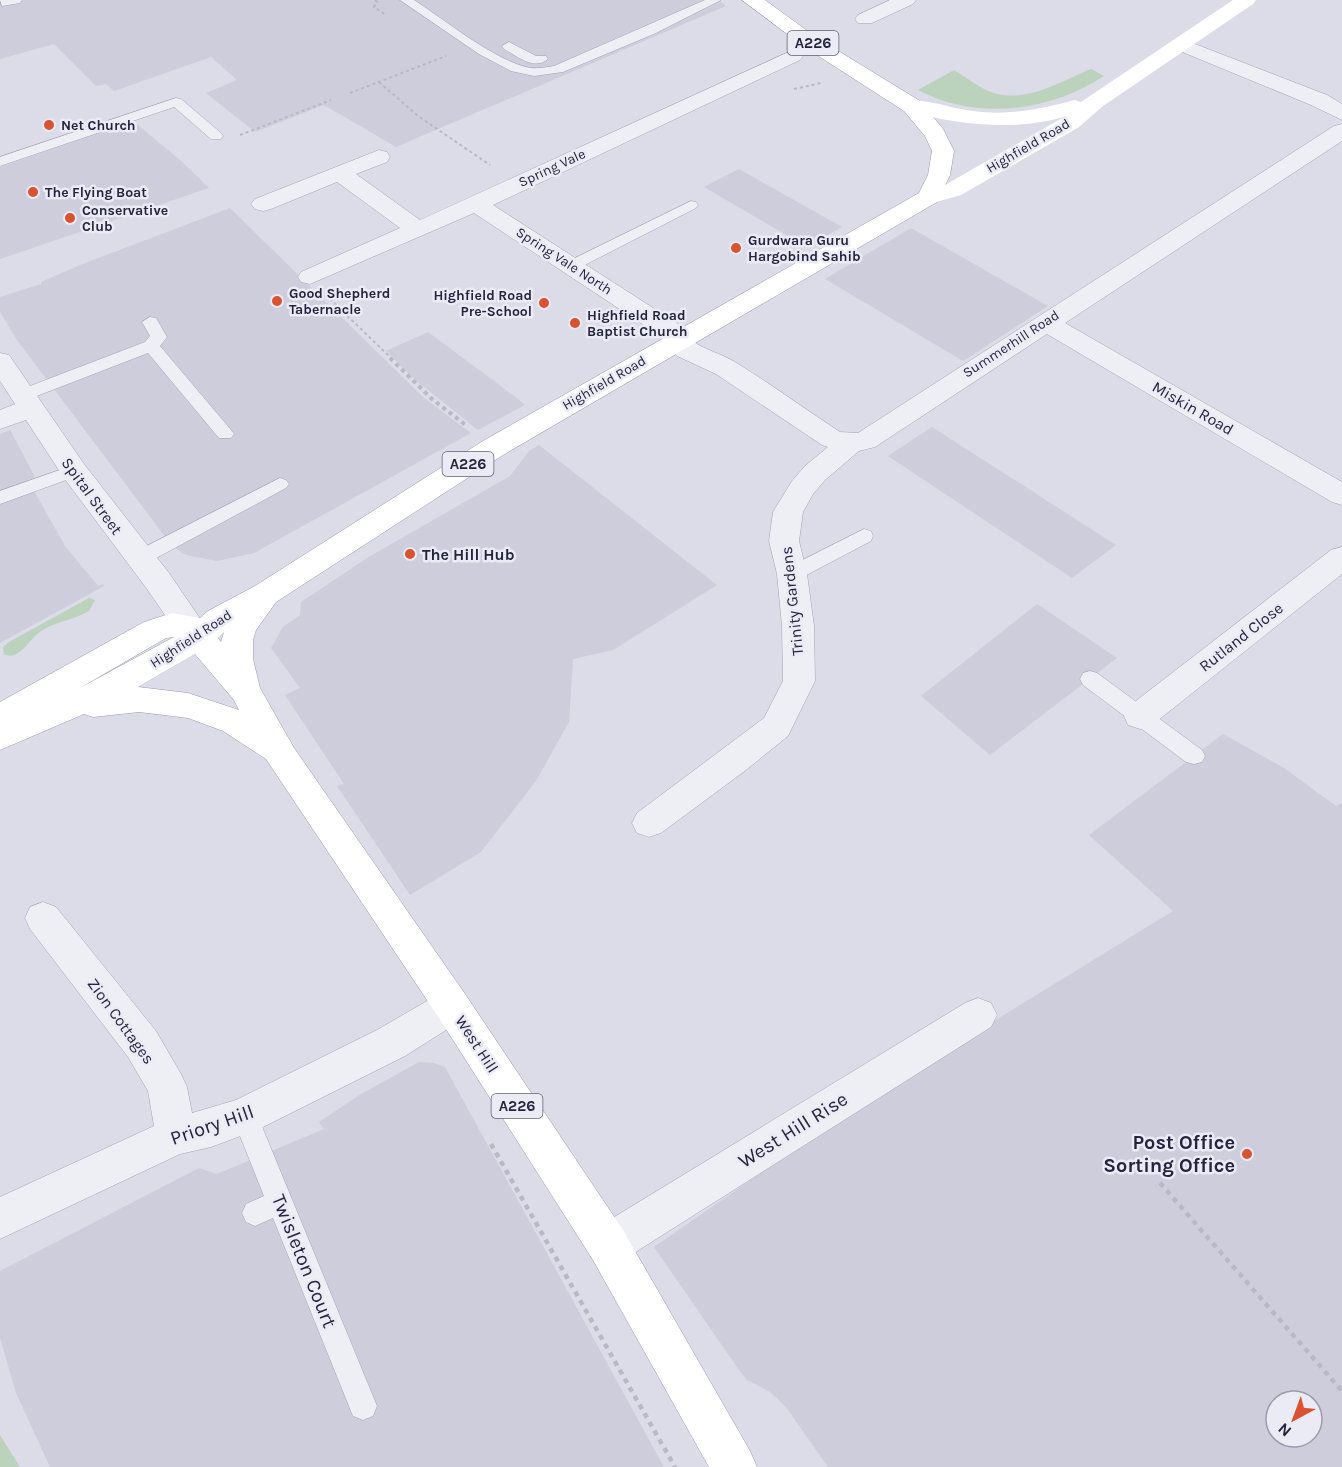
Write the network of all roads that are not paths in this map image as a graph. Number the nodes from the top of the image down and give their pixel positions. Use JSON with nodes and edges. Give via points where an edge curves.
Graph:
{"nodes":[{"id":1,"x":1,"y":0,"type":"edge"},
{"id":2,"x":16,"y":0,"type":"edge"},
{"id":3,"x":406,"y":0,"type":"edge"},
{"id":4,"x":691,"y":0,"type":"edge"},
{"id":5,"x":715,"y":0,"type":"edge"},
{"id":6,"x":750,"y":0,"type":"edge"},
{"id":7,"x":906,"y":0,"type":"edge"},
{"id":8,"x":1246,"y":0,"type":"edge"},
{"id":9,"x":865,"y":19,"type":"dead end"},
{"id":10,"x":1182,"y":45,"type":"junction"},
{"id":11,"x":509,"y":46,"type":"dead end"},
{"id":12,"x":794,"y":56,"type":"dead end"},
{"id":13,"x":1095,"y":101,"type":"junction"},
{"id":14,"x":912,"y":106,"type":"junction"},
{"id":15,"x":1342,"y":113,"type":"edge"},
{"id":16,"x":1342,"y":131,"type":"edge"},
{"id":17,"x":216,"y":136,"type":"road end"},
{"id":18,"x":379,"y":157,"type":"dead end"},
{"id":19,"x":0,"y":162,"type":"edge"},
{"id":20,"x":339,"y":173,"type":"junction"},
{"id":21,"x":929,"y":197,"type":"junction"},
{"id":22,"x":263,"y":204,"type":"dead end"},
{"id":23,"x":476,"y":204,"type":"junction"},
{"id":24,"x":692,"y":205,"type":"dead end"},
{"id":25,"x":418,"y":230,"type":"junction"},
{"id":26,"x":571,"y":266,"type":"junction"},
{"id":27,"x":310,"y":278,"type":"road end"},
{"id":28,"x":150,"y":322,"type":"dead end"},
{"id":29,"x":1045,"y":322,"type":"junction"},
{"id":30,"x":675,"y":343,"type":"junction"},
{"id":31,"x":151,"y":346,"type":"junction"},
{"id":32,"x":0,"y":361,"type":"edge"},
{"id":33,"x":27,"y":401,"type":"junction"},
{"id":34,"x":0,"y":420,"type":"edge"},
{"id":35,"x":225,"y":434,"type":"dead end"},
{"id":36,"x":851,"y":443,"type":"junction"},
{"id":37,"x":74,"y":471,"type":"junction"},
{"id":38,"x":1336,"y":482,"type":"edge"},
{"id":39,"x":280,"y":484,"type":"dead end"},
{"id":40,"x":0,"y":498,"type":"edge"},
{"id":41,"x":864,"y":536,"type":"dead end"},
{"id":42,"x":140,"y":558,"type":"junction"},
{"id":43,"x":1342,"y":558,"type":"edge"},
{"id":44,"x":792,"y":574,"type":"junction"},
{"id":45,"x":266,"y":594,"type":"junction"},
{"id":46,"x":194,"y":632,"type":"junction"},
{"id":47,"x":1090,"y":679,"type":"dead end"},
{"id":48,"x":245,"y":691,"type":"junction"},
{"id":49,"x":56,"y":713,"type":"junction"},
{"id":50,"x":1140,"y":716,"type":"junction"},
{"id":51,"x":0,"y":718,"type":"edge"},
{"id":52,"x":0,"y":737,"type":"edge"},
{"id":53,"x":1194,"y":756,"type":"dead end"},
{"id":54,"x":282,"y":757,"type":"junction"},
{"id":55,"x":648,"y":823,"type":"dead end"},
{"id":56,"x":43,"y":918,"type":"dead end"},
{"id":57,"x":452,"y":1006,"type":"junction"},
{"id":58,"x":978,"y":1015,"type":"dead end"},
{"id":59,"x":245,"y":1116,"type":"junction"},
{"id":60,"x":176,"y":1136,"type":"junction"},
{"id":61,"x":280,"y":1202,"type":"junction"},
{"id":62,"x":255,"y":1213,"type":"dead end"},
{"id":63,"x":0,"y":1218,"type":"edge"},
{"id":64,"x":608,"y":1245,"type":"junction"},
{"id":65,"x":363,"y":1406,"type":"dead end"},
{"id":66,"x":734,"y":1467,"type":"edge"}],
"edges":[{"from":1,"to":2,"type":"lane"},
{"from":3,"to":5,"type":"lane","via":[[490,55],[529,72],[558,69]]},
{"from":4,"to":11,"type":"lane","via":[[670,13],[563,55],[534,60]]},
{"from":6,"to":14,"type":"main road","number":"A226"},
{"from":7,"to":9,"type":"street"},
{"from":8,"to":10,"type":"main road","name":"Highfield Road"},
{"from":10,"to":13,"type":"main road","name":"Highfield Road"},
{"from":10,"to":15,"type":"street"},
{"from":12,"to":23,"type":"street","name":"Spring Vale"},
{"from":13,"to":14,"type":"main road","via":[[1042,117],[999,120],[973,119]]},
{"from":13,"to":21,"type":"main road","name":"Highfield Road","via":[[1071,122],[952,190]]},
{"from":14,"to":21,"type":"main road","number":"A226","via":[[935,134],[943,151],[939,175]]},
{"from":16,"to":29,"type":"street","name":"Summerhill Road"},
{"from":17,"to":19,"type":"lane","via":[[176,102]]},
{"from":18,"to":20,"type":"street"},
{"from":20,"to":22,"type":"street"},
{"from":20,"to":25,"type":"street"},
{"from":21,"to":30,"type":"main road","name":"Highfield Road","number":"A226"},
{"from":23,"to":25,"type":"street","name":"Spring Vale"},
{"from":23,"to":26,"type":"street","name":"Spring Vale North"},
{"from":24,"to":26,"type":"lane"},
{"from":25,"to":27,"type":"street","name":"Spring Vale"},
{"from":26,"to":30,"type":"street","name":"Spring Vale North","via":[[669,330]]},
{"from":28,"to":31,"type":"lane","via":[[159,337]]},
{"from":29,"to":36,"type":"street","name":"Summerhill Road","via":[[865,441]]},
{"from":29,"to":38,"type":"street","name":"Miskin Road"},
{"from":30,"to":36,"type":"street","via":[[688,353],[713,361],[832,439]]},
{"from":30,"to":45,"type":"main road","name":"Highfield Road","number":"A226","via":[[494,448]]},
{"from":31,"to":33,"type":"lane"},
{"from":31,"to":35,"type":"lane"},
{"from":32,"to":33,"type":"street","name":"Spital Street"},
{"from":33,"to":34,"type":"street"},
{"from":33,"to":37,"type":"street","name":"Spital Street"},
{"from":36,"to":44,"type":"street","name":"Trinity Gardens","via":[[815,473],[788,512],[784,541]]},
{"from":37,"to":40,"type":"lane"},
{"from":37,"to":42,"type":"street","name":"Spital Street"},
{"from":39,"to":42,"type":"lane"},
{"from":41,"to":44,"type":"lane"},
{"from":42,"to":46,"type":"street","name":"Spital Street"},
{"from":43,"to":50,"type":"street","name":"Rutland Close"},
{"from":44,"to":55,"type":"street","name":"Trinity Gardens","via":[[799,681],[776,727]]},
{"from":45,"to":46,"type":"main road","name":"Highfield Road","number":"A226"},
{"from":45,"to":48,"type":"main road","number":"A226","via":[[238,634],[234,652]]},
{"from":46,"to":48,"type":"main road","number":"A226"},
{"from":46,"to":49,"type":"main road","name":"Highfield Road","number":"A226","via":[[110,688]]},
{"from":46,"to":51,"type":"main road","name":"Highfield Road","via":[[172,625],[155,630]]},
{"from":47,"to":50,"type":"lane"},
{"from":48,"to":54,"type":"main road","name":"West Hill","number":"A226"},
{"from":49,"to":52,"type":"main road","name":"Highfield Road"},
{"from":49,"to":54,"type":"main road","name":"Highfield Road","number":"A226","via":[[107,701],[144,700],[214,711],[262,737]]},
{"from":50,"to":53,"type":"lane"},
{"from":54,"to":57,"type":"main road","name":"West Hill","number":"A226"},
{"from":56,"to":60,"type":"street","name":"Zion Cottages","via":[[142,1044],[167,1088]]},
{"from":57,"to":59,"type":"street","name":"Priory Hill","via":[[391,1043]]},
{"from":57,"to":64,"type":"main road","name":"West Hill","number":"A226"},
{"from":58,"to":64,"type":"street","name":"West Hill Rise"},
{"from":59,"to":60,"type":"street","name":"Priory Hill"},
{"from":59,"to":61,"type":"lane","name":"Twisleton Court"},
{"from":60,"to":63,"type":"street","name":"Priory Hill"},
{"from":61,"to":62,"type":"lane"},
{"from":61,"to":65,"type":"lane","name":"Twisleton Court"},
{"from":64,"to":66,"type":"main road","name":"West Hill","number":"A226"}]}
